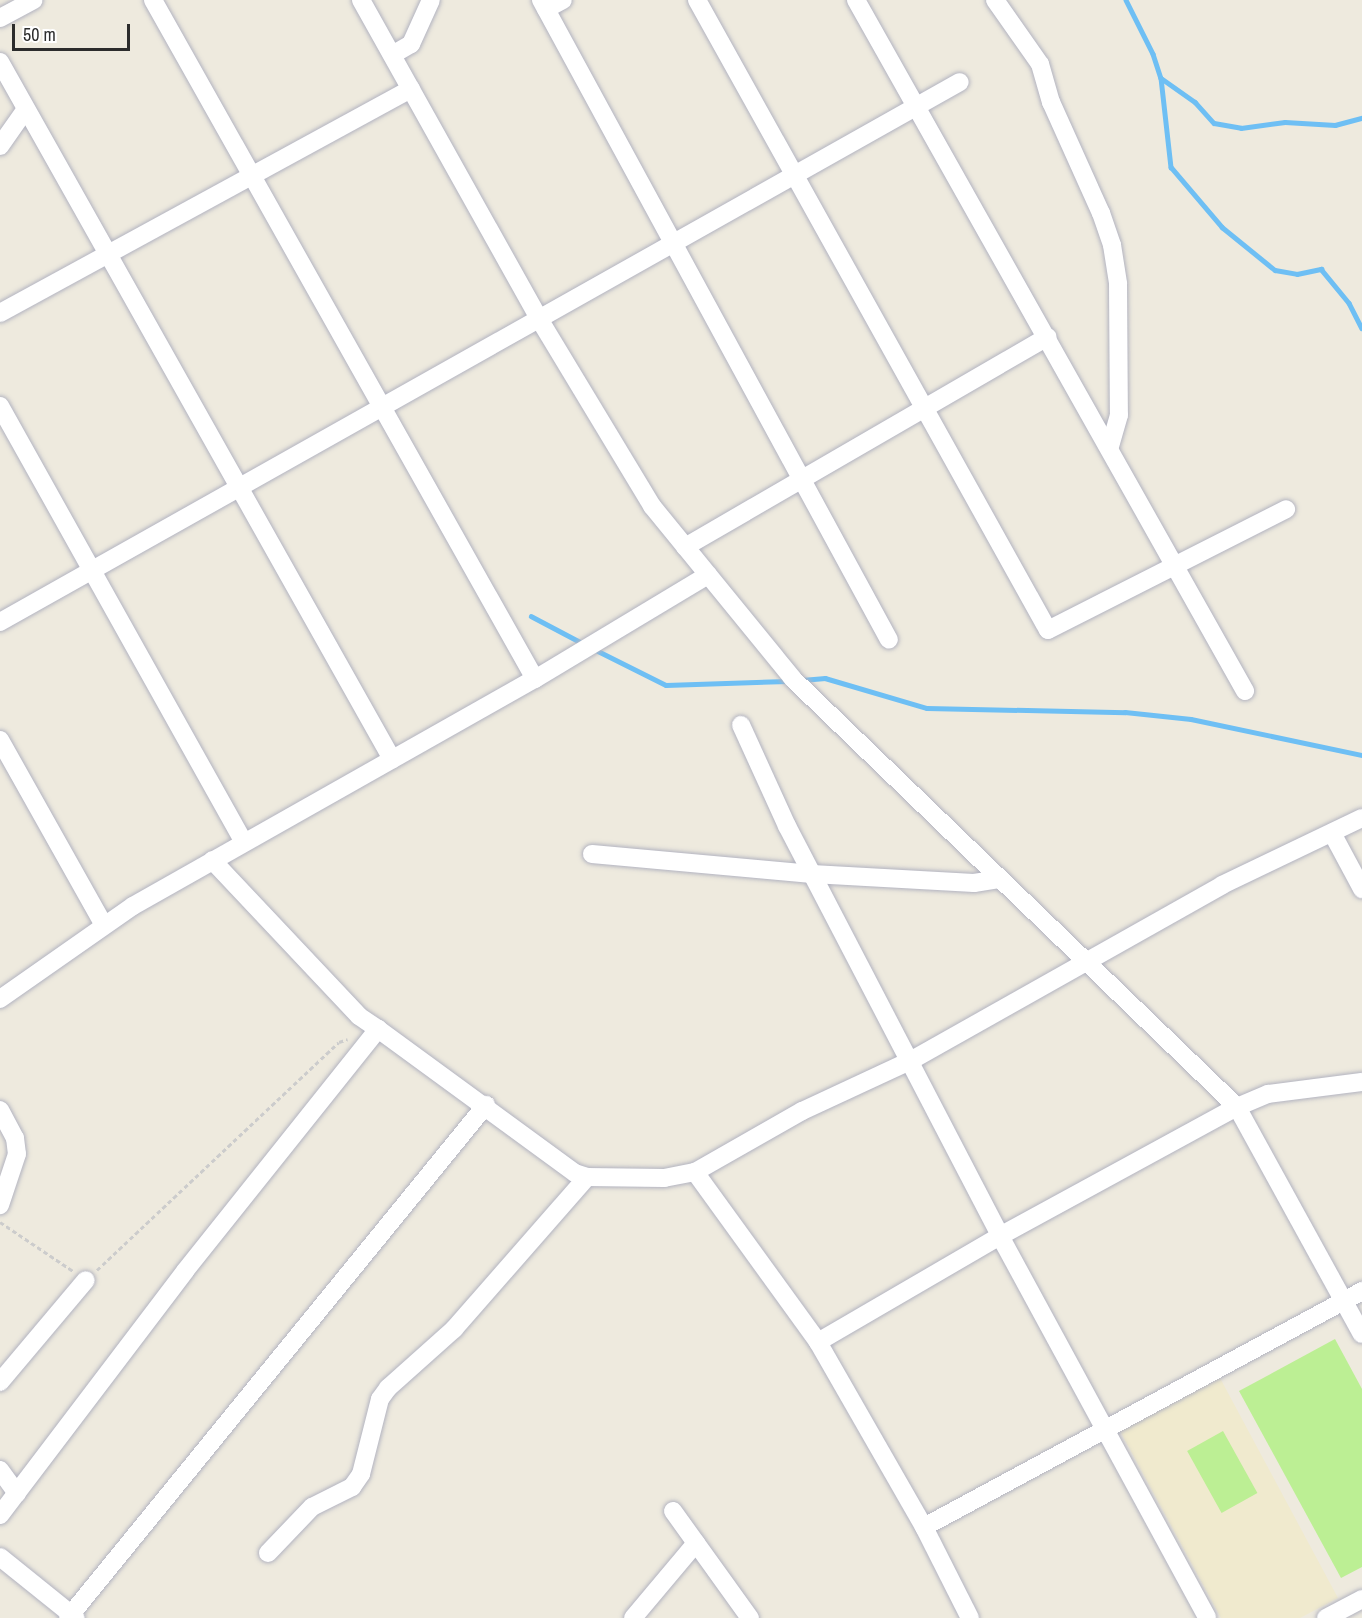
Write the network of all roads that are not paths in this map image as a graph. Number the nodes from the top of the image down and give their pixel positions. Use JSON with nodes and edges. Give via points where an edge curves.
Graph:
{"nodes":[{"id":1,"x":34,"y":0,"type":"edge"},
{"id":2,"x":153,"y":0,"type":"edge"},
{"id":3,"x":361,"y":0,"type":"edge"},
{"id":4,"x":431,"y":0,"type":"edge"},
{"id":5,"x":563,"y":0,"type":"edge"},
{"id":6,"x":697,"y":0,"type":"edge"},
{"id":7,"x":856,"y":0,"type":"edge"},
{"id":8,"x":995,"y":0,"type":"edge"},
{"id":9,"x":544,"y":4,"type":"edge"},
{"id":10,"x":0,"y":18,"type":"edge"},
{"id":11,"x":392,"y":55,"type":"junction"},
{"id":12,"x":0,"y":62,"type":"edge"},
{"id":13,"x":960,"y":82,"type":"dead end"},
{"id":14,"x":411,"y":88,"type":"junction"},
{"id":15,"x":918,"y":105,"type":"junction"},
{"id":16,"x":26,"y":109,"type":"junction"},
{"id":17,"x":0,"y":146,"type":"edge"},
{"id":18,"x":794,"y":175,"type":"junction"},
{"id":19,"x":252,"y":177,"type":"junction"},
{"id":20,"x":673,"y":243,"type":"junction"},
{"id":21,"x":107,"y":255,"type":"junction"},
{"id":22,"x":0,"y":313,"type":"edge"},
{"id":23,"x":538,"y":316,"type":"junction"},
{"id":24,"x":1047,"y":337,"type":"junction"},
{"id":25,"x":0,"y":406,"type":"edge"},
{"id":26,"x":382,"y":406,"type":"junction"},
{"id":27,"x":925,"y":407,"type":"junction"},
{"id":28,"x":1109,"y":449,"type":"junction"},
{"id":29,"x":802,"y":479,"type":"junction"},
{"id":30,"x":238,"y":489,"type":"junction"},
{"id":31,"x":1286,"y":509,"type":"dead end"},
{"id":32,"x":685,"y":547,"type":"junction"},
{"id":33,"x":1174,"y":567,"type":"junction"},
{"id":34,"x":92,"y":570,"type":"junction"},
{"id":35,"x":708,"y":575,"type":"junction"},
{"id":36,"x":0,"y":622,"type":"edge"},
{"id":37,"x":889,"y":640,"type":"dead end"},
{"id":38,"x":535,"y":679,"type":"junction"},
{"id":39,"x":1245,"y":691,"type":"dead end"},
{"id":40,"x":741,"y":725,"type":"dead end"},
{"id":41,"x":0,"y":740,"type":"edge"},
{"id":42,"x":392,"y":759,"type":"junction"},
{"id":43,"x":1362,"y":818,"type":"edge"},
{"id":44,"x":1332,"y":833,"type":"junction"},
{"id":45,"x":244,"y":842,"type":"junction"},
{"id":46,"x":592,"y":854,"type":"dead end"},
{"id":47,"x":212,"y":860,"type":"junction"},
{"id":48,"x":812,"y":874,"type":"junction"},
{"id":49,"x":999,"y":879,"type":"junction"},
{"id":50,"x":1362,"y":889,"type":"edge"},
{"id":51,"x":104,"y":925,"type":"junction"},
{"id":52,"x":1086,"y":963,"type":"junction"},
{"id":53,"x":0,"y":999,"type":"edge"},
{"id":54,"x":378,"y":1029,"type":"junction"},
{"id":55,"x":912,"y":1060,"type":"junction"},
{"id":56,"x":1362,"y":1082,"type":"edge"},
{"id":57,"x":486,"y":1105,"type":"junction"},
{"id":58,"x":1237,"y":1107,"type":"junction"},
{"id":59,"x":0,"y":1110,"type":"edge"},
{"id":60,"x":695,"y":1172,"type":"junction"},
{"id":61,"x":587,"y":1178,"type":"junction"},
{"id":62,"x":0,"y":1205,"type":"edge"},
{"id":63,"x":1000,"y":1236,"type":"junction"},
{"id":64,"x":86,"y":1280,"type":"road end"},
{"id":65,"x":1362,"y":1291,"type":"edge"},
{"id":66,"x":1344,"y":1301,"type":"junction"},
{"id":67,"x":1362,"y":1334,"type":"edge"},
{"id":68,"x":818,"y":1342,"type":"junction"},
{"id":69,"x":0,"y":1382,"type":"edge"},
{"id":70,"x":1107,"y":1428,"type":"junction"},
{"id":71,"x":0,"y":1470,"type":"edge"},
{"id":72,"x":17,"y":1493,"type":"junction"},
{"id":73,"x":673,"y":1511,"type":"dead end"},
{"id":74,"x":0,"y":1515,"type":"edge"},
{"id":75,"x":924,"y":1527,"type":"junction"},
{"id":76,"x":696,"y":1543,"type":"junction"},
{"id":77,"x":268,"y":1553,"type":"dead end"},
{"id":78,"x":0,"y":1557,"type":"edge"},
{"id":79,"x":1362,"y":1599,"type":"edge"},
{"id":80,"x":72,"y":1617,"type":"edge"},
{"id":81,"x":633,"y":1618,"type":"edge"},
{"id":82,"x":750,"y":1618,"type":"edge"},
{"id":83,"x":970,"y":1618,"type":"edge"},
{"id":84,"x":1207,"y":1618,"type":"edge"},
{"id":85,"x":1326,"y":1618,"type":"edge"}],
"edges":[{"from":1,"to":10,"type":"street"},
{"from":2,"to":19,"type":"street"},
{"from":3,"to":11,"type":"street"},
{"from":4,"to":11,"type":"street","via":[[411,44]]},
{"from":5,"to":9,"type":"street"},
{"from":6,"to":18,"type":"street"},
{"from":7,"to":15,"type":"street"},
{"from":8,"to":28,"type":"street","via":[[1040,63],[1051,102],[1112,245],[1118,284],[1119,415]]},
{"from":9,"to":20,"type":"street"},
{"from":11,"to":14,"type":"street"},
{"from":12,"to":16,"type":"street"},
{"from":13,"to":15,"type":"street"},
{"from":14,"to":19,"type":"street"},
{"from":14,"to":23,"type":"street"},
{"from":15,"to":18,"type":"street"},
{"from":15,"to":24,"type":"street"},
{"from":16,"to":17,"type":"street"},
{"from":16,"to":21,"type":"street"},
{"from":18,"to":20,"type":"street"},
{"from":18,"to":27,"type":"street"},
{"from":19,"to":21,"type":"street"},
{"from":19,"to":26,"type":"street"},
{"from":20,"to":23,"type":"street"},
{"from":20,"to":29,"type":"street"},
{"from":21,"to":22,"type":"street"},
{"from":21,"to":30,"type":"street"},
{"from":23,"to":26,"type":"street"},
{"from":23,"to":32,"type":"street","via":[[639,489]]},
{"from":24,"to":27,"type":"street"},
{"from":24,"to":28,"type":"street"},
{"from":25,"to":34,"type":"street"},
{"from":26,"to":30,"type":"street"},
{"from":26,"to":38,"type":"street"},
{"from":27,"to":29,"type":"street"},
{"from":27,"to":33,"type":"street","via":[[1048,630]]},
{"from":28,"to":33,"type":"street"},
{"from":29,"to":32,"type":"street"},
{"from":29,"to":37,"type":"street"},
{"from":30,"to":34,"type":"street"},
{"from":30,"to":42,"type":"street"},
{"from":31,"to":33,"type":"street"},
{"from":32,"to":35,"type":"street"},
{"from":33,"to":39,"type":"street"},
{"from":34,"to":36,"type":"street"},
{"from":34,"to":45,"type":"street"},
{"from":35,"to":38,"type":"street"},
{"from":35,"to":49,"type":"street","via":[[793,679]]},
{"from":38,"to":42,"type":"street"},
{"from":40,"to":48,"type":"street"},
{"from":41,"to":51,"type":"street"},
{"from":42,"to":45,"type":"street"},
{"from":43,"to":44,"type":"street"},
{"from":44,"to":50,"type":"street"},
{"from":44,"to":52,"type":"street","via":[[1222,885]]},
{"from":45,"to":47,"type":"street"},
{"from":46,"to":48,"type":"street"},
{"from":47,"to":51,"type":"street"},
{"from":47,"to":54,"type":"street","via":[[360,1016]]},
{"from":48,"to":49,"type":"street","via":[[974,883]]},
{"from":48,"to":55,"type":"street"},
{"from":49,"to":52,"type":"street"},
{"from":51,"to":53,"type":"street"},
{"from":52,"to":55,"type":"street"},
{"from":52,"to":58,"type":"street"},
{"from":54,"to":57,"type":"street"},
{"from":54,"to":72,"type":"street","via":[[185,1271]]},
{"from":55,"to":60,"type":"street","via":[[802,1111]]},
{"from":55,"to":63,"type":"street"},
{"from":56,"to":58,"type":"street","via":[[1268,1094]]},
{"from":57,"to":61,"type":"street"},
{"from":57,"to":80,"type":"street"},
{"from":58,"to":63,"type":"street"},
{"from":58,"to":66,"type":"street"},
{"from":59,"to":62,"type":"street","via":[[15,1138],[17,1154]]},
{"from":60,"to":61,"type":"street","via":[[664,1179]]},
{"from":60,"to":68,"type":"street"},
{"from":61,"to":77,"type":"street","via":[[454,1329],[388,1388],[380,1399],[361,1474],[352,1487],[312,1507]]},
{"from":63,"to":68,"type":"street"},
{"from":63,"to":70,"type":"street"},
{"from":64,"to":69,"type":"street"},
{"from":65,"to":66,"type":"street"},
{"from":66,"to":67,"type":"street"},
{"from":66,"to":70,"type":"street"},
{"from":68,"to":75,"type":"street"},
{"from":70,"to":75,"type":"street"},
{"from":70,"to":84,"type":"street"},
{"from":71,"to":72,"type":"street"},
{"from":72,"to":74,"type":"street"},
{"from":73,"to":76,"type":"street"},
{"from":75,"to":83,"type":"street"},
{"from":76,"to":81,"type":"street"},
{"from":76,"to":82,"type":"street"},
{"from":78,"to":80,"type":"street"},
{"from":79,"to":85,"type":"street"}]}
